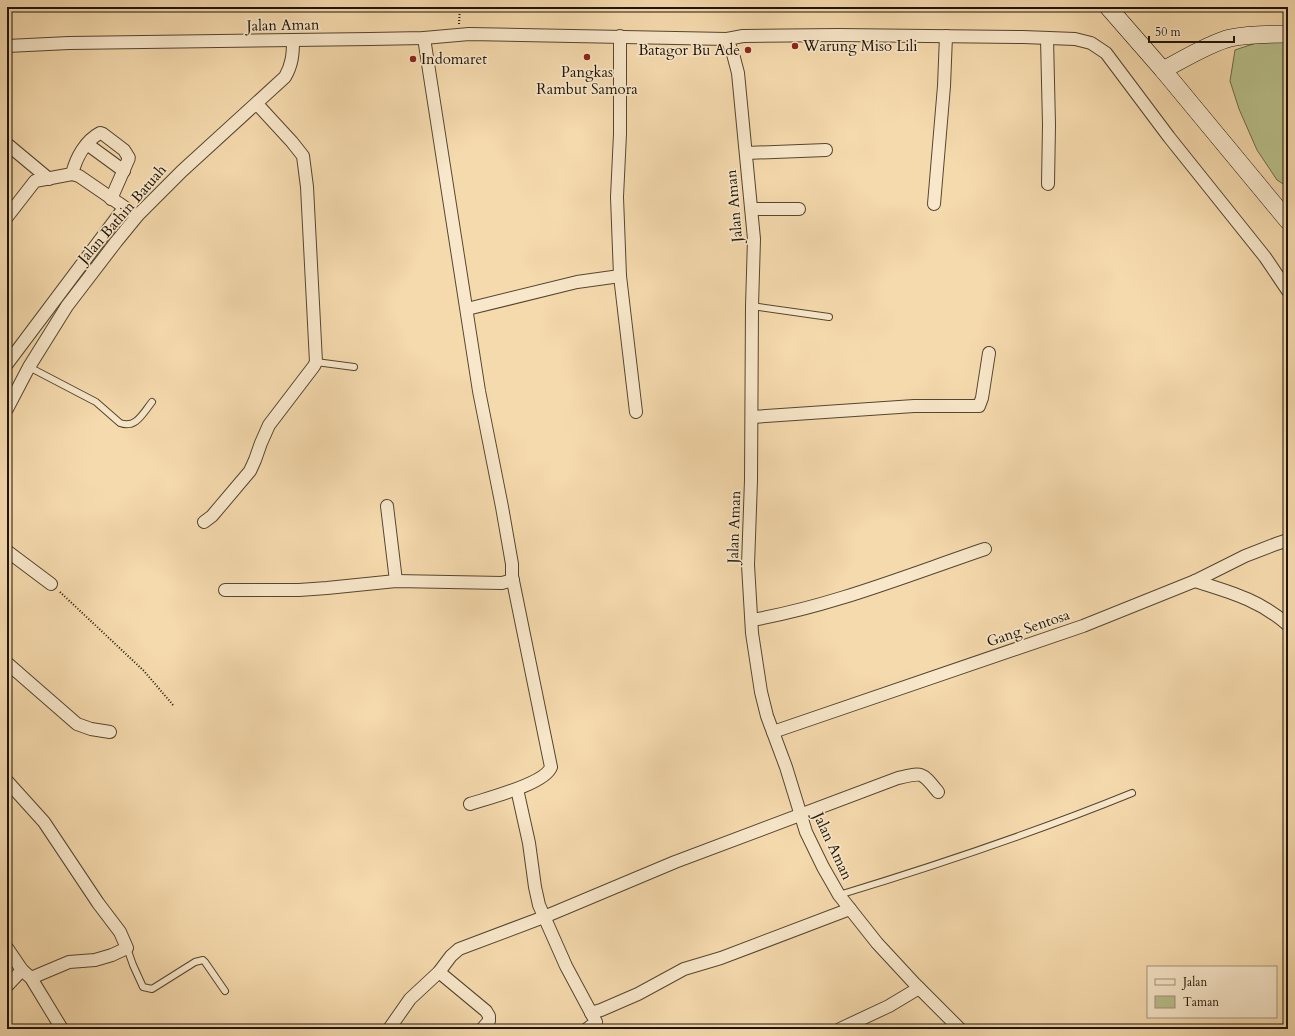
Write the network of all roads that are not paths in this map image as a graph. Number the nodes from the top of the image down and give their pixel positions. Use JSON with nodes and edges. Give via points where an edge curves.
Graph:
{"nodes":[{"id":1,"x":1108,"y":7,"type":"edge"},
{"id":2,"x":1288,"y":34,"type":"edge"},
{"id":3,"x":620,"y":36,"type":"junction"},
{"id":4,"x":946,"y":36,"type":"junction"},
{"id":5,"x":424,"y":38,"type":"junction"},
{"id":6,"x":727,"y":38,"type":"junction"},
{"id":7,"x":1048,"y":38,"type":"junction"},
{"id":8,"x":293,"y":40,"type":"junction"},
{"id":9,"x":7,"y":46,"type":"edge"},
{"id":10,"x":1163,"y":70,"type":"junction"},
{"id":11,"x":257,"y":104,"type":"junction"},
{"id":12,"x":7,"y":144,"type":"edge"},
{"id":13,"x":87,"y":144,"type":"junction"},
{"id":14,"x":826,"y":150,"type":"dead end"},
{"id":15,"x":746,"y":153,"type":"junction"},
{"id":16,"x":124,"y":171,"type":"junction"},
{"id":17,"x":72,"y":174,"type":"junction"},
{"id":18,"x":50,"y":179,"type":"junction"},
{"id":19,"x":1048,"y":184,"type":"dead end"},
{"id":20,"x":112,"y":199,"type":"junction"},
{"id":21,"x":934,"y":204,"type":"dead end"},
{"id":22,"x":124,"y":208,"type":"junction"},
{"id":23,"x":752,"y":209,"type":"junction"},
{"id":24,"x":799,"y":209,"type":"dead end"},
{"id":25,"x":138,"y":216,"type":"junction"},
{"id":26,"x":7,"y":217,"type":"edge"},
{"id":27,"x":1288,"y":220,"type":"edge"},
{"id":28,"x":620,"y":276,"type":"junction"},
{"id":29,"x":1288,"y":291,"type":"edge"},
{"id":30,"x":752,"y":306,"type":"junction"},
{"id":31,"x":467,"y":309,"type":"junction"},
{"id":32,"x":829,"y":317,"type":"dead end"},
{"id":33,"x":988,"y":353,"type":"dead end"},
{"id":34,"x":316,"y":362,"type":"junction"},
{"id":35,"x":7,"y":364,"type":"edge"},
{"id":36,"x":29,"y":367,"type":"junction"},
{"id":37,"x":354,"y":368,"type":"dead end"},
{"id":38,"x":152,"y":402,"type":"dead end"},
{"id":39,"x":7,"y":410,"type":"edge"},
{"id":40,"x":636,"y":412,"type":"dead end"},
{"id":41,"x":752,"y":417,"type":"junction"},
{"id":42,"x":387,"y":506,"type":"dead end"},
{"id":43,"x":204,"y":522,"type":"dead end"},
{"id":44,"x":1288,"y":540,"type":"edge"},
{"id":45,"x":985,"y":549,"type":"dead end"},
{"id":46,"x":7,"y":551,"type":"edge"},
{"id":47,"x":513,"y":580,"type":"junction"},
{"id":48,"x":396,"y":581,"type":"junction"},
{"id":49,"x":1195,"y":582,"type":"junction"},
{"id":50,"x":52,"y":584,"type":"road end"},
{"id":51,"x":225,"y":590,"type":"dead end"},
{"id":52,"x":752,"y":620,"type":"junction"},
{"id":53,"x":1288,"y":626,"type":"edge"},
{"id":54,"x":7,"y":663,"type":"edge"},
{"id":55,"x":110,"y":732,"type":"dead end"},
{"id":56,"x":773,"y":732,"type":"junction"},
{"id":57,"x":7,"y":781,"type":"edge"},
{"id":58,"x":517,"y":789,"type":"junction"},
{"id":59,"x":938,"y":792,"type":"dead end"},
{"id":60,"x":1132,"y":793,"type":"dead end"},
{"id":61,"x":470,"y":804,"type":"dead end"},
{"id":62,"x":801,"y":815,"type":"junction"},
{"id":63,"x":839,"y":895,"type":"junction"},
{"id":64,"x":850,"y":909,"type":"junction"},
{"id":65,"x":544,"y":917,"type":"junction"},
{"id":66,"x":7,"y":948,"type":"edge"},
{"id":67,"x":127,"y":948,"type":"junction"},
{"id":68,"x":439,"y":972,"type":"junction"},
{"id":69,"x":27,"y":974,"type":"junction"},
{"id":70,"x":7,"y":986,"type":"edge"},
{"id":71,"x":919,"y":988,"type":"junction"},
{"id":72,"x":225,"y":992,"type":"dead end"},
{"id":73,"x":594,"y":1023,"type":"edge"},
{"id":74,"x":62,"y":1029,"type":"edge"},
{"id":75,"x":389,"y":1029,"type":"edge"},
{"id":76,"x":482,"y":1029,"type":"edge"},
{"id":77,"x":840,"y":1029,"type":"edge"},
{"id":78,"x":960,"y":1029,"type":"edge"}],
"edges":[{"from":1,"to":10,"type":"street"},
{"from":2,"to":10,"type":"street","via":[[1230,38]]},
{"from":3,"to":5,"type":"street","name":"Jalan Aman","via":[[459,35]]},
{"from":3,"to":6,"type":"street","name":"Jalan Aman"},
{"from":3,"to":28,"type":"street","via":[[617,197]]},
{"from":4,"to":6,"type":"street"},
{"from":4,"to":7,"type":"street"},
{"from":4,"to":21,"type":"street"},
{"from":5,"to":8,"type":"street","name":"Jalan Aman"},
{"from":5,"to":31,"type":"street"},
{"from":6,"to":15,"type":"street","name":"Jalan Aman","via":[[738,73]]},
{"from":7,"to":19,"type":"street"},
{"from":7,"to":29,"type":"street","via":[[1075,39],[1091,43],[1106,53],[1265,257]]},
{"from":8,"to":9,"type":"street","name":"Jalan Aman"},
{"from":8,"to":11,"type":"street","name":"Jalan Bathin Batuah","via":[[293,58],[286,77]]},
{"from":10,"to":27,"type":"street"},
{"from":11,"to":25,"type":"street","name":"Jalan Bathin Batuah","via":[[182,171]]},
{"from":11,"to":34,"type":"street","via":[[304,156],[308,187]]},
{"from":12,"to":18,"type":"street"},
{"from":13,"to":16,"type":"street"},
{"from":13,"to":16,"type":"street","via":[[98,134],[103,134],[127,154],[129,158]]},
{"from":13,"to":17,"type":"street","via":[[76,159]]},
{"from":14,"to":15,"type":"street"},
{"from":15,"to":23,"type":"street","name":"Jalan Aman"},
{"from":16,"to":20,"type":"street"},
{"from":17,"to":18,"type":"street"},
{"from":17,"to":20,"type":"street","via":[[80,176]]},
{"from":18,"to":26,"type":"street","via":[[35,181]]},
{"from":20,"to":22,"type":"street"},
{"from":22,"to":25,"type":"street"},
{"from":22,"to":35,"type":"street"},
{"from":23,"to":24,"type":"street"},
{"from":23,"to":30,"type":"street","name":"Jalan Aman"},
{"from":25,"to":36,"type":"street","name":"Jalan Bathin Batuah","via":[[77,292]]},
{"from":28,"to":31,"type":"street","via":[[577,282]]},
{"from":28,"to":40,"type":"street"},
{"from":30,"to":32,"type":"lane"},
{"from":30,"to":41,"type":"street","name":"Jalan Aman"},
{"from":31,"to":47,"type":"street"},
{"from":33,"to":41,"type":"street","via":[[979,406],[914,406]]},
{"from":34,"to":37,"type":"lane"},
{"from":34,"to":43,"type":"street","via":[[269,425],[250,471]]},
{"from":36,"to":38,"type":"lane","via":[[96,402],[120,423],[136,421]]},
{"from":36,"to":39,"type":"street","name":"Jalan Bathin Batuah"},
{"from":41,"to":52,"type":"street","name":"Jalan Aman","via":[[748,565]]},
{"from":42,"to":48,"type":"street"},
{"from":44,"to":49,"type":"street","name":"Gang Sentosa","via":[[1245,556]]},
{"from":45,"to":52,"type":"street","via":[[826,603]]},
{"from":46,"to":50,"type":"street"},
{"from":47,"to":48,"type":"street","via":[[502,583]]},
{"from":47,"to":58,"type":"street","via":[[551,767],[548,773]]},
{"from":48,"to":51,"type":"street","via":[[299,590]]},
{"from":49,"to":53,"type":"street","via":[[1249,599],[1276,615]]},
{"from":49,"to":56,"type":"street","name":"Gang Sentosa","via":[[1083,626]]},
{"from":52,"to":56,"type":"street","name":"Jalan Aman","via":[[761,692]]},
{"from":54,"to":55,"type":"street","via":[[77,724]]},
{"from":56,"to":62,"type":"street","name":"Jalan Aman"},
{"from":57,"to":67,"type":"street","via":[[44,822],[120,932]]},
{"from":58,"to":61,"type":"street"},
{"from":58,"to":65,"type":"street","via":[[529,843],[535,887]]},
{"from":59,"to":62,"type":"street","via":[[927,777],[916,774],[898,778]]},
{"from":60,"to":63,"type":"lane","via":[[1068,819],[928,868]]},
{"from":62,"to":63,"type":"street","name":"Jalan Aman","via":[[806,832]]},
{"from":62,"to":65,"type":"street","via":[[668,865]]},
{"from":63,"to":64,"type":"street","name":"Jalan Aman"},
{"from":64,"to":71,"type":"street","name":"Jalan Aman","via":[[877,943]]},
{"from":64,"to":73,"type":"street","via":[[721,958],[684,969],[607,1008]]},
{"from":65,"to":68,"type":"street","via":[[459,949]]},
{"from":65,"to":73,"type":"street"},
{"from":66,"to":69,"type":"street"},
{"from":67,"to":69,"type":"street","via":[[96,960],[69,962]]},
{"from":67,"to":72,"type":"lane","via":[[143,987],[152,989],[195,962],[203,960]]},
{"from":68,"to":75,"type":"street","via":[[410,999]]},
{"from":68,"to":76,"type":"street","via":[[486,1011],[489,1021]]},
{"from":69,"to":70,"type":"street"},
{"from":69,"to":74,"type":"street"},
{"from":71,"to":77,"type":"street","via":[[889,1006]]},
{"from":71,"to":78,"type":"street","name":"Jalan Aman"}]}
